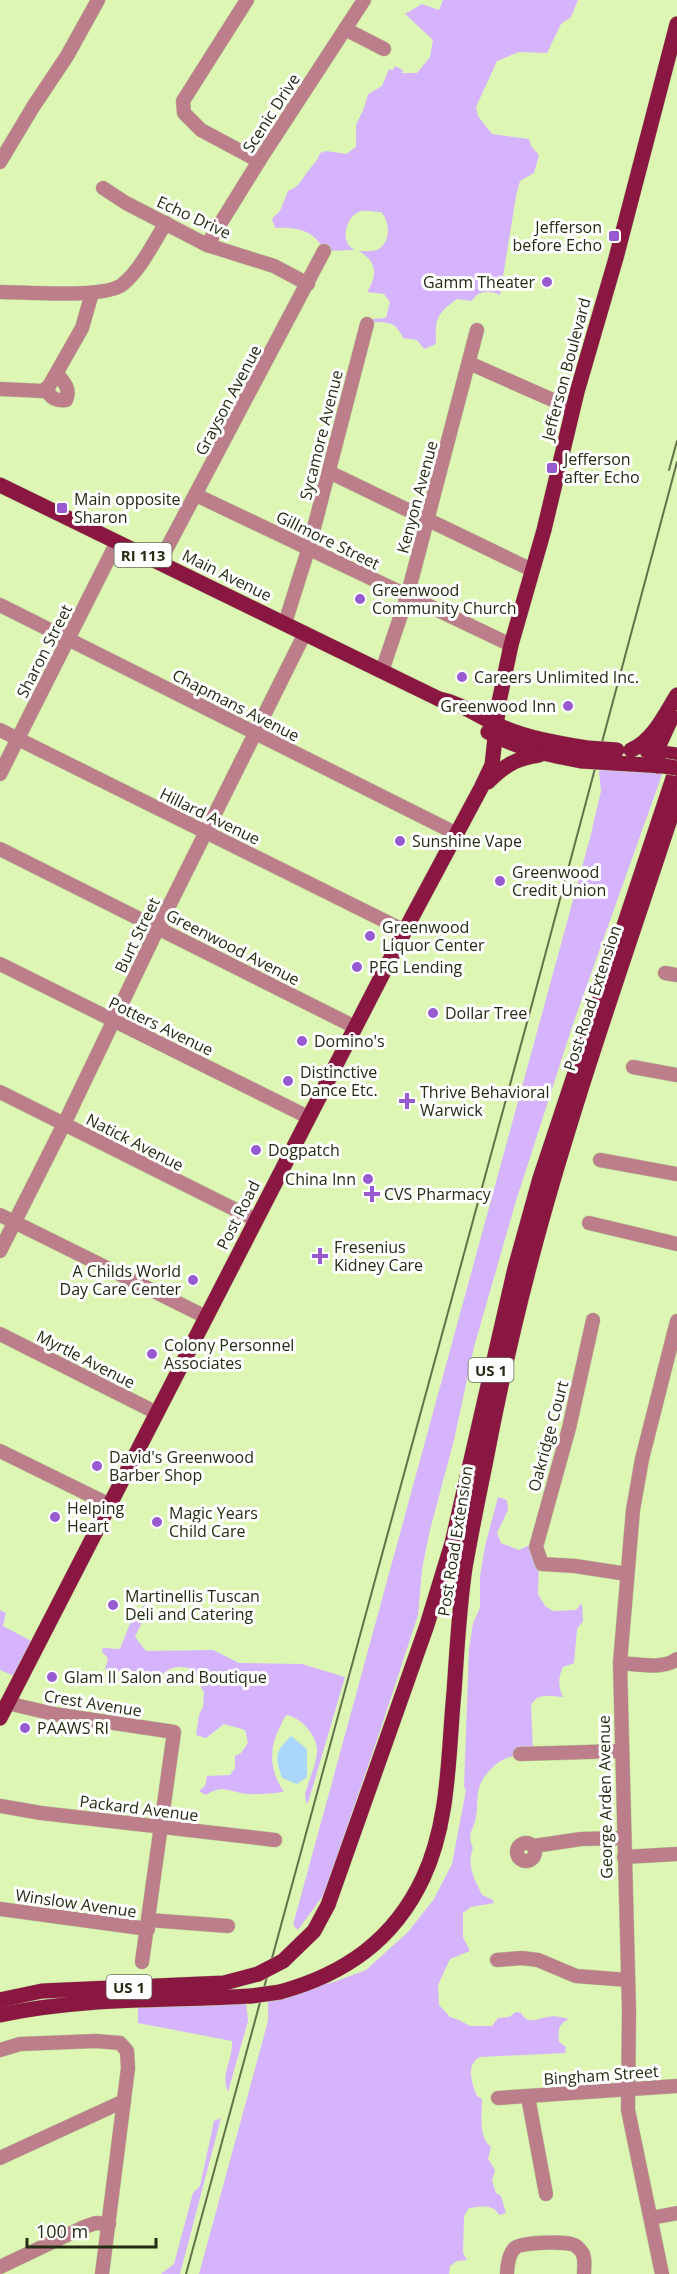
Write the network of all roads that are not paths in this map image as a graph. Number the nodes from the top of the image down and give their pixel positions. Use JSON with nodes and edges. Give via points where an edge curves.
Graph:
{"nodes":[{"id":1,"x":97,"y":0,"type":"edge"},
{"id":2,"x":247,"y":0,"type":"edge"},
{"id":3,"x":364,"y":0,"type":"edge"},
{"id":4,"x":677,"y":24,"type":"edge"},
{"id":5,"x":345,"y":29,"type":"junction"},
{"id":6,"x":384,"y":49,"type":"dead end"},
{"id":7,"x":259,"y":161,"type":"junction"},
{"id":8,"x":0,"y":162,"type":"edge"},
{"id":9,"x":103,"y":188,"type":"dead end"},
{"id":10,"x":166,"y":223,"type":"junction"},
{"id":11,"x":207,"y":245,"type":"junction"},
{"id":12,"x":324,"y":251,"type":"dead end"},
{"id":13,"x":308,"y":284,"type":"junction"},
{"id":14,"x":0,"y":292,"type":"edge"},
{"id":15,"x":92,"y":293,"type":"junction"},
{"id":16,"x":367,"y":324,"type":"dead end"},
{"id":17,"x":477,"y":330,"type":"dead end"},
{"id":18,"x":469,"y":363,"type":"junction"},
{"id":19,"x":57,"y":374,"type":"junction"},
{"id":20,"x":0,"y":389,"type":"edge"},
{"id":21,"x":46,"y":389,"type":"junction"},
{"id":22,"x":573,"y":409,"type":"junction"},
{"id":23,"x":329,"y":472,"type":"junction"},
{"id":24,"x":0,"y":485,"type":"edge"},
{"id":25,"x":196,"y":495,"type":"junction"},
{"id":26,"x":428,"y":521,"type":"junction"},
{"id":27,"x":117,"y":542,"type":"junction"},
{"id":28,"x":309,"y":548,"type":"junction"},
{"id":29,"x":159,"y":563,"type":"junction"},
{"id":30,"x":532,"y":570,"type":"junction"},
{"id":31,"x":407,"y":597,"type":"junction"},
{"id":32,"x":0,"y":605,"type":"edge"},
{"id":33,"x":285,"y":623,"type":"junction"},
{"id":34,"x":305,"y":633,"type":"junction"},
{"id":35,"x":68,"y":639,"type":"junction"},
{"id":36,"x":511,"y":645,"type":"junction"},
{"id":37,"x":382,"y":671,"type":"junction"},
{"id":38,"x":677,"y":694,"type":"edge"},
{"id":39,"x":677,"y":706,"type":"edge"},
{"id":40,"x":0,"y":730,"type":"edge"},
{"id":41,"x":496,"y":731,"type":"junction"},
{"id":42,"x":257,"y":734,"type":"junction"},
{"id":43,"x":18,"y":739,"type":"junction"},
{"id":44,"x":542,"y":754,"type":"junction"},
{"id":45,"x":585,"y":754,"type":"junction"},
{"id":46,"x":621,"y":755,"type":"junction"},
{"id":47,"x":668,"y":761,"type":"edge"},
{"id":48,"x":0,"y":774,"type":"edge"},
{"id":49,"x":482,"y":788,"type":"junction"},
{"id":50,"x":677,"y":798,"type":"edge"},
{"id":51,"x":207,"y":833,"type":"junction"},
{"id":52,"x":457,"y":834,"type":"junction"},
{"id":53,"x":0,"y":849,"type":"edge"},
{"id":54,"x":158,"y":928,"type":"junction"},
{"id":55,"x":405,"y":931,"type":"junction"},
{"id":56,"x":0,"y":964,"type":"edge"},
{"id":57,"x":114,"y":1021,"type":"junction"},
{"id":58,"x":355,"y":1027,"type":"junction"},
{"id":59,"x":633,"y":1067,"type":"dead end"},
{"id":60,"x":677,"y":1075,"type":"edge"},
{"id":61,"x":0,"y":1092,"type":"edge"},
{"id":62,"x":308,"y":1117,"type":"junction"},
{"id":63,"x":64,"y":1125,"type":"junction"},
{"id":64,"x":600,"y":1160,"type":"dead end"},
{"id":65,"x":677,"y":1174,"type":"edge"},
{"id":66,"x":0,"y":1215,"type":"edge"},
{"id":67,"x":256,"y":1220,"type":"junction"},
{"id":68,"x":14,"y":1222,"type":"junction"},
{"id":69,"x":589,"y":1223,"type":"dead end"},
{"id":70,"x":677,"y":1244,"type":"edge"},
{"id":71,"x":0,"y":1251,"type":"edge"},
{"id":72,"x":206,"y":1317,"type":"junction"},
{"id":73,"x":593,"y":1320,"type":"dead end"},
{"id":74,"x":677,"y":1321,"type":"edge"},
{"id":75,"x":0,"y":1334,"type":"edge"},
{"id":76,"x":157,"y":1413,"type":"junction"},
{"id":77,"x":0,"y":1451,"type":"edge"},
{"id":78,"x":108,"y":1504,"type":"junction"},
{"id":79,"x":627,"y":1574,"type":"junction"},
{"id":80,"x":677,"y":1659,"type":"edge"},
{"id":81,"x":620,"y":1663,"type":"junction"},
{"id":82,"x":7,"y":1703,"type":"junction"},
{"id":83,"x":0,"y":1718,"type":"edge"},
{"id":84,"x":621,"y":1750,"type":"junction"},
{"id":85,"x":520,"y":1754,"type":"dead end"},
{"id":86,"x":0,"y":1806,"type":"edge"},
{"id":87,"x":162,"y":1827,"type":"junction"},
{"id":88,"x":623,"y":1838,"type":"junction"},
{"id":89,"x":275,"y":1840,"type":"dead end"},
{"id":90,"x":534,"y":1846,"type":"dead end"},
{"id":91,"x":677,"y":1854,"type":"edge"},
{"id":92,"x":624,"y":1857,"type":"junction"},
{"id":93,"x":0,"y":1909,"type":"edge"},
{"id":94,"x":148,"y":1925,"type":"junction"},
{"id":95,"x":228,"y":1926,"type":"dead end"},
{"id":96,"x":497,"y":1960,"type":"dead end"},
{"id":97,"x":142,"y":1962,"type":"dead end"},
{"id":98,"x":628,"y":1980,"type":"junction"},
{"id":99,"x":0,"y":2000,"type":"edge"},
{"id":100,"x":0,"y":2015,"type":"edge"},
{"id":101,"x":0,"y":2050,"type":"edge"},
{"id":102,"x":677,"y":2086,"type":"edge"},
{"id":103,"x":629,"y":2089,"type":"junction"},
{"id":104,"x":528,"y":2097,"type":"junction"},
{"id":105,"x":498,"y":2098,"type":"dead end"},
{"id":106,"x":124,"y":2101,"type":"junction"},
{"id":107,"x":0,"y":2158,"type":"edge"},
{"id":108,"x":546,"y":2194,"type":"dead end"},
{"id":109,"x":677,"y":2212,"type":"edge"},
{"id":110,"x":651,"y":2218,"type":"junction"},
{"id":111,"x":109,"y":2224,"type":"junction"},
{"id":112,"x":0,"y":2267,"type":"edge"},
{"id":113,"x":102,"y":2274,"type":"edge"},
{"id":114,"x":507,"y":2274,"type":"edge"},
{"id":115,"x":584,"y":2274,"type":"edge"},
{"id":116,"x":662,"y":2274,"type":"edge"}],
"edges":[{"from":1,"to":8,"type":"street","via":[[67,56]]},
{"from":2,"to":7,"type":"street","via":[[183,101],[184,113],[201,130]]},
{"from":3,"to":5,"type":"street","name":"Scenic Drive"},
{"from":4,"to":22,"type":"main road","name":"Jefferson Boulevard"},
{"from":5,"to":6,"type":"street"},
{"from":5,"to":7,"type":"street","name":"Scenic Drive"},
{"from":7,"to":11,"type":"street","name":"Scenic Drive"},
{"from":9,"to":10,"type":"street","name":"Echo Drive"},
{"from":10,"to":11,"type":"street","name":"Echo Drive"},
{"from":10,"to":15,"type":"street","via":[[124,284],[114,290]]},
{"from":11,"to":13,"type":"street","name":"Echo Drive","via":[[274,266]]},
{"from":12,"to":13,"type":"street","name":"Grayson Avenue"},
{"from":13,"to":25,"type":"street","name":"Grayson Avenue"},
{"from":14,"to":15,"type":"street"},
{"from":15,"to":19,"type":"street","via":[[82,328]]},
{"from":16,"to":23,"type":"street","name":"Sycamore Avenue"},
{"from":17,"to":18,"type":"street","name":"Kenyon Avenue"},
{"from":18,"to":22,"type":"street"},
{"from":18,"to":26,"type":"street","name":"Kenyon Avenue"},
{"from":19,"to":21,"type":"street"},
{"from":19,"to":21,"type":"street","via":[[68,387],[66,400],[50,397]]},
{"from":20,"to":21,"type":"street"},
{"from":22,"to":30,"type":"main road","name":"Jefferson Boulevard"},
{"from":23,"to":26,"type":"street"},
{"from":23,"to":28,"type":"street","name":"Sycamore Avenue"},
{"from":24,"to":27,"type":"main road","name":"Main Avenue","number":"RI 113"},
{"from":25,"to":28,"type":"street","name":"Gillmore Street"},
{"from":25,"to":29,"type":"street","name":"Grayson Avenue"},
{"from":26,"to":30,"type":"street"},
{"from":26,"to":31,"type":"street","name":"Kenyon Avenue"},
{"from":27,"to":29,"type":"main road","name":"Main Avenue","number":"RI 113"},
{"from":27,"to":35,"type":"street","name":"Sharon Street"},
{"from":28,"to":31,"type":"street","name":"Gillmore Street"},
{"from":28,"to":33,"type":"street","name":"Sycamore Avenue"},
{"from":29,"to":33,"type":"main road","name":"Main Avenue","number":"RI 113"},
{"from":30,"to":36,"type":"main road","name":"Jefferson Boulevard"},
{"from":31,"to":36,"type":"street","name":"Gillmore Street"},
{"from":31,"to":37,"type":"street","name":"Kenyon Avenue"},
{"from":32,"to":35,"type":"street","name":"Chapmans Avenue"},
{"from":33,"to":34,"type":"main road","name":"Main Avenue","number":"RI 113"},
{"from":34,"to":37,"type":"main road","name":"Main Avenue","number":"RI 113"},
{"from":34,"to":42,"type":"street","name":"Burt Street"},
{"from":35,"to":42,"type":"street","name":"Chapmans Avenue"},
{"from":35,"to":43,"type":"street","name":"Sharon Street"},
{"from":36,"to":41,"type":"main road","name":"Jefferson Boulevard"},
{"from":37,"to":41,"type":"main road","name":"Main Avenue","number":"RI 113"},
{"from":38,"to":46,"type":"main road","via":[[647,740]]},
{"from":39,"to":47,"type":"main road","name":"Post Road Extension"},
{"from":40,"to":43,"type":"street","name":"Hillard Avenue"},
{"from":41,"to":44,"type":"main road","name":"Main Avenue","number":"RI 113","via":[[516,746]]},
{"from":41,"to":45,"type":"main road","name":"Main Avenue","number":"RI 113"},
{"from":41,"to":49,"type":"main road","name":"Post Road","via":[[492,765]]},
{"from":42,"to":51,"type":"street","name":"Burt Street"},
{"from":42,"to":52,"type":"street","name":"Chapmans Avenue"},
{"from":43,"to":48,"type":"street","name":"Sharon Street"},
{"from":43,"to":51,"type":"street","name":"Hillard Avenue"},
{"from":44,"to":45,"type":"main road","name":"Main Avenue","number":"RI 113"},
{"from":44,"to":49,"type":"main road","via":[[511,761]]},
{"from":45,"to":46,"type":"main road","name":"Main Avenue","number":"RI 113","bridge":true},
{"from":46,"to":47,"type":"main road","name":"Main Avenue","number":"RI 113"},
{"from":47,"to":99,"type":"main road","name":"Post Road Extension","number":"US 1","bridge":true,"via":[[515,1268],[452,1543],[328,1905],[314,1930],[284,1961],[258,1974],[224,1983],[42,1991]]},
{"from":49,"to":52,"type":"main road","name":"Post Road"},
{"from":50,"to":100,"type":"main road","name":"Post Road Extension","number":"US 1","bridge":true,"via":[[560,1156],[504,1366],[465,1570],[445,1790],[436,1844],[406,1910],[384,1936],[352,1962],[280,1992],[74,2003]]},
{"from":51,"to":54,"type":"street","name":"Burt Street"},
{"from":51,"to":55,"type":"street","name":"Hillard Avenue"},
{"from":52,"to":55,"type":"main road","name":"Post Road"},
{"from":53,"to":54,"type":"street","name":"Greenwood Avenue"},
{"from":54,"to":57,"type":"street","name":"Burt Street"},
{"from":54,"to":58,"type":"street","name":"Greenwood Avenue"},
{"from":55,"to":58,"type":"main road","name":"Post Road"},
{"from":56,"to":57,"type":"street","name":"Potters Avenue"},
{"from":57,"to":62,"type":"street","name":"Potters Avenue"},
{"from":57,"to":63,"type":"street","name":"Burt Street"},
{"from":58,"to":62,"type":"main road","name":"Post Road"},
{"from":59,"to":60,"type":"street"},
{"from":61,"to":63,"type":"street","name":"Natick Avenue"},
{"from":62,"to":67,"type":"main road","name":"Post Road"},
{"from":63,"to":67,"type":"street","name":"Natick Avenue"},
{"from":63,"to":68,"type":"street","name":"Burt Street"},
{"from":64,"to":65,"type":"street"},
{"from":66,"to":68,"type":"street"},
{"from":67,"to":72,"type":"main road","name":"Post Road"},
{"from":68,"to":71,"type":"street","name":"Burt Street"},
{"from":68,"to":72,"type":"street"},
{"from":69,"to":70,"type":"street"},
{"from":72,"to":76,"type":"main road","name":"Post Road"},
{"from":73,"to":79,"type":"street","name":"Oakridge Court","via":[[569,1428],[536,1547],[542,1564]]},
{"from":74,"to":79,"type":"street","name":"George Arden Avenue","via":[[642,1459]]},
{"from":75,"to":76,"type":"street","name":"Myrtle Avenue"},
{"from":76,"to":78,"type":"main road","name":"Post Road"},
{"from":77,"to":78,"type":"street"},
{"from":78,"to":82,"type":"main road","name":"Post Road"},
{"from":79,"to":81,"type":"street","name":"George Arden Avenue"},
{"from":80,"to":81,"type":"street","via":[[672,1664],[659,1665]]},
{"from":81,"to":84,"type":"street","name":"George Arden Avenue"},
{"from":82,"to":83,"type":"main road","name":"Post Road"},
{"from":82,"to":87,"type":"street","name":"Crest Avenue","via":[[174,1732]]},
{"from":84,"to":85,"type":"street"},
{"from":84,"to":88,"type":"street","name":"George Arden Avenue"},
{"from":86,"to":87,"type":"street","name":"Packard Avenue"},
{"from":87,"to":89,"type":"street","name":"Packard Avenue"},
{"from":87,"to":94,"type":"street"},
{"from":88,"to":90,"type":"street"},
{"from":88,"to":92,"type":"street","name":"George Arden Avenue"},
{"from":91,"to":92,"type":"street"},
{"from":92,"to":98,"type":"street","name":"George Arden Avenue"},
{"from":93,"to":94,"type":"street","name":"Winslow Avenue"},
{"from":94,"to":95,"type":"street","name":"Winslow Avenue"},
{"from":94,"to":97,"type":"street"},
{"from":96,"to":98,"type":"street","via":[[538,1960],[576,1976]]},
{"from":98,"to":103,"type":"street","name":"George Arden Avenue"},
{"from":101,"to":106,"type":"street","via":[[20,2044],[120,2043],[127,2051]]},
{"from":102,"to":103,"type":"street","name":"Bingham Street"},
{"from":103,"to":104,"type":"street","name":"Bingham Street"},
{"from":103,"to":110,"type":"street","name":"George Arden Avenue","via":[[628,2110]]},
{"from":104,"to":105,"type":"street","name":"Bingham Street"},
{"from":104,"to":108,"type":"street"},
{"from":106,"to":107,"type":"street"},
{"from":106,"to":111,"type":"street"},
{"from":109,"to":110,"type":"street"},
{"from":110,"to":116,"type":"street","name":"George Arden Avenue"},
{"from":111,"to":112,"type":"street","via":[[96,2223]]},
{"from":111,"to":113,"type":"street"},
{"from":114,"to":115,"type":"street","via":[[513,2248],[521,2244],[574,2245],[581,2250]]}]}
